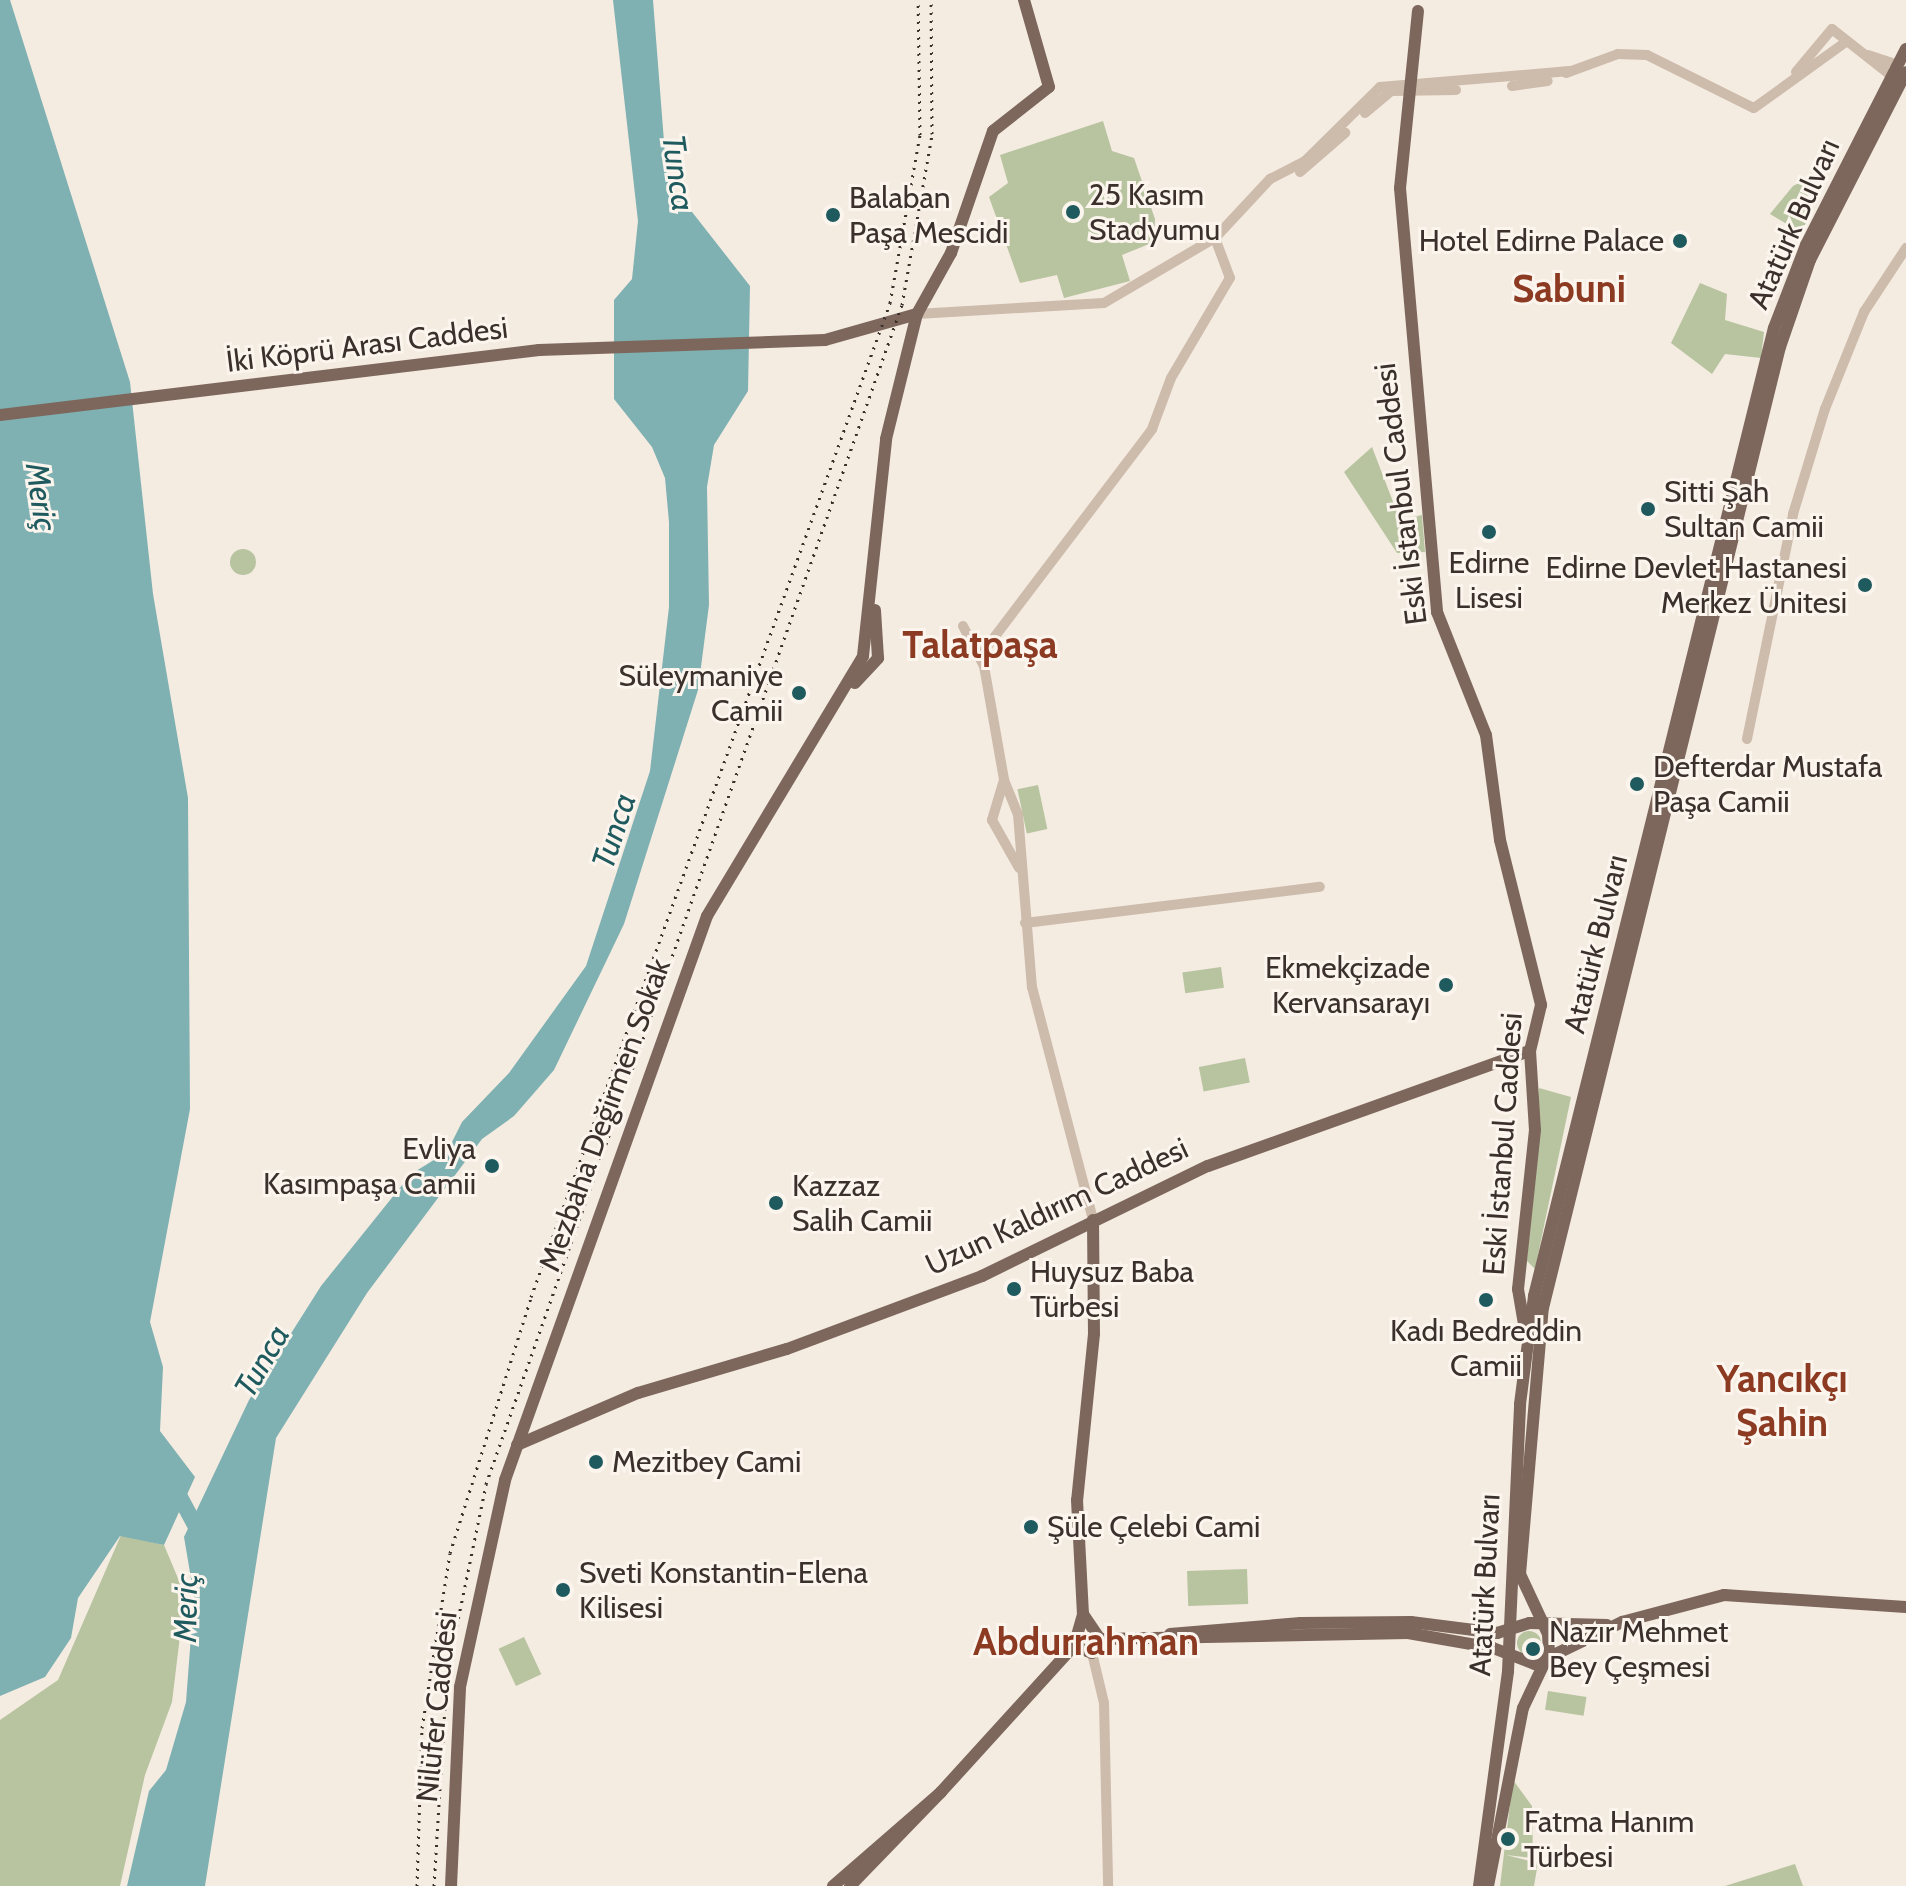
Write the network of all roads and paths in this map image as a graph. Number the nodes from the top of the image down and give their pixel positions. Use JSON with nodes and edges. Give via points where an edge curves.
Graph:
{"nodes":[{"id":1,"x":1024,"y":0,"type":"edge"},
{"id":2,"x":1418,"y":11,"type":"dead end"},
{"id":3,"x":1846,"y":42,"type":"junction"},
{"id":4,"x":1906,"y":49,"type":"edge"},
{"id":5,"x":1862,"y":53,"type":"junction"},
{"id":6,"x":1900,"y":76,"type":"edge"},
{"id":7,"x":1790,"y":79,"type":"junction"},
{"id":8,"x":1410,"y":87,"type":"junction"},
{"id":9,"x":1215,"y":238,"type":"junction"},
{"id":10,"x":1906,"y":248,"type":"edge"},
{"id":11,"x":931,"y":284,"type":"junction"},
{"id":12,"x":950,"y":307,"type":"junction"},
{"id":13,"x":917,"y":314,"type":"junction"},
{"id":14,"x":0,"y":415,"type":"edge"},
{"id":15,"x":874,"y":595,"type":"junction"},
{"id":16,"x":963,"y":626,"type":"dead end"},
{"id":17,"x":865,"y":648,"type":"junction"},
{"id":18,"x":878,"y":653,"type":"junction"},
{"id":19,"x":980,"y":656,"type":"junction"},
{"id":20,"x":850,"y":687,"type":"junction"},
{"id":21,"x":1747,"y":739,"type":"dead end"},
{"id":22,"x":1004,"y":780,"type":"junction"},
{"id":23,"x":995,"y":808,"type":"junction"},
{"id":24,"x":1016,"y":810,"type":"junction"},
{"id":25,"x":1019,"y":822,"type":"junction"},
{"id":26,"x":1002,"y":831,"type":"junction"},
{"id":27,"x":1020,"y":870,"type":"junction"},
{"id":28,"x":1320,"y":887,"type":"dead end"},
{"id":29,"x":1025,"y":923,"type":"junction"},
{"id":30,"x":1530,"y":1051,"type":"junction"},
{"id":31,"x":1093,"y":1220,"type":"junction"},
{"id":32,"x":1527,"y":1338,"type":"junction"},
{"id":33,"x":517,"y":1445,"type":"junction"},
{"id":34,"x":490,"y":1535,"type":"joint"},
{"id":35,"x":1906,"y":1607,"type":"edge"},
{"id":36,"x":1083,"y":1614,"type":"junction"},
{"id":37,"x":1622,"y":1622,"type":"junction"},
{"id":38,"x":1544,"y":1624,"type":"junction"},
{"id":39,"x":1426,"y":1629,"type":"junction"},
{"id":40,"x":1509,"y":1630,"type":"junction"},
{"id":41,"x":1098,"y":1636,"type":"junction"},
{"id":42,"x":1074,"y":1640,"type":"junction"},
{"id":43,"x":1092,"y":1653,"type":"junction"},
{"id":44,"x":1508,"y":1656,"type":"junction"},
{"id":45,"x":1545,"y":1661,"type":"junction"},
{"id":46,"x":941,"y":1792,"type":"junction"},
{"id":47,"x":451,"y":1886,"type":"edge"},
{"id":48,"x":833,"y":1886,"type":"edge"},
{"id":49,"x":850,"y":1886,"type":"edge"},
{"id":50,"x":1108,"y":1886,"type":"edge"},
{"id":51,"x":1479,"y":1886,"type":"edge"},
{"id":52,"x":1488,"y":1886,"type":"edge"}],
"edges":[{"from":1,"to":11,"type":"main road","via":[[1049,87],[993,131],[951,253]]},
{"from":2,"to":8,"type":"main road","name":"Eski İstanbul Caddesi"},
{"from":3,"to":5,"type":"street"},
{"from":3,"to":7,"type":"street"},
{"from":3,"to":7,"type":"street","via":[[1832,29]]},
{"from":4,"to":6,"type":"main road","name":"Atatürk Bulvarı"},
{"from":5,"to":6,"type":"street"},
{"from":5,"to":6,"type":"street"},
{"from":6,"to":32,"type":"main road","name":"Atatürk Bulvarı","via":[[1806,245],[1771,339]]},
{"from":6,"to":38,"type":"main road","name":"Atatürk Bulvarı","via":[[1810,260],[1782,338],[1542,1314],[1520,1574]]},
{"from":7,"to":8,"type":"street","via":[[1754,108],[1647,55],[1618,54],[1569,71]]},
{"from":8,"to":9,"type":"street","via":[[1380,87],[1305,161],[1270,179]]},
{"from":8,"to":30,"type":"main road","name":"Eski İstanbul Caddesi","via":[[1401,218],[1437,612],[1486,735],[1500,840],[1541,1005]]},
{"from":9,"to":12,"type":"street","via":[[1104,303]]},
{"from":9,"to":19,"type":"street","via":[[1230,278],[1171,378],[1152,429]]},
{"from":10,"to":21,"type":"street","via":[[1864,312],[1825,409],[1793,514]]},
{"from":11,"to":12,"type":"street"},
{"from":11,"to":13,"type":"main road"},
{"from":12,"to":13,"type":"street"},
{"from":13,"to":14,"type":"main road","name":"İki Köprü Arası Caddesi","via":[[825,340],[586,348]]},
{"from":13,"to":15,"type":"main road","via":[[886,439]]},
{"from":15,"to":17,"type":"main road"},
{"from":15,"to":18,"type":"main road"},
{"from":16,"to":19,"type":"street"},
{"from":17,"to":18,"type":"main road"},
{"from":17,"to":20,"type":"main road"},
{"from":18,"to":20,"type":"main road"},
{"from":19,"to":22,"type":"street"},
{"from":20,"to":33,"type":"main road","name":"Mezbaha Değirmen Sokak","via":[[715,900]]},
{"from":22,"to":23,"type":"street"},
{"from":22,"to":24,"type":"street"},
{"from":23,"to":24,"type":"street"},
{"from":23,"to":26,"type":"street","via":[[992,820]]},
{"from":24,"to":25,"type":"street"},
{"from":25,"to":26,"type":"street"},
{"from":25,"to":27,"type":"street"},
{"from":26,"to":27,"type":"street"},
{"from":27,"to":29,"type":"street"},
{"from":28,"to":29,"type":"street"},
{"from":29,"to":31,"type":"street","via":[[1045,1045]]},
{"from":30,"to":31,"type":"main road","name":"Uzun Kaldırım Caddesi","via":[[1208,1166]]},
{"from":30,"to":32,"type":"main road","name":"Eski İstanbul Caddesi","via":[[1535,1130],[1518,1289]]},
{"from":31,"to":33,"type":"main road","name":"Uzun Kaldırım Caddesi","via":[[982,1276],[787,1349],[638,1393]]},
{"from":31,"to":36,"type":"main road","via":[[1094,1334],[1077,1500]]},
{"from":32,"to":40,"type":"main road","name":"Atatürk Bulvarı"},
{"from":33,"to":34,"type":"main road","name":"Mezbaha Değirmen Sokak"},
{"from":34,"to":47,"type":"main road","name":"Nilüfer Caddesi","via":[[460,1687]]},
{"from":35,"to":37,"type":"main road","via":[[1738,1593]]},
{"from":36,"to":41,"type":"main road"},
{"from":36,"to":42,"type":"main road"},
{"from":37,"to":38,"type":"main road"},
{"from":37,"to":45,"type":"main road"},
{"from":38,"to":40,"type":"main road"},
{"from":38,"to":45,"type":"main road","name":"Atatürk Bulvarı"},
{"from":39,"to":40,"type":"main road"},
{"from":39,"to":41,"type":"main road"},
{"from":39,"to":44,"type":"main road"},
{"from":40,"to":44,"type":"main road","name":"Atatürk Bulvarı"},
{"from":41,"to":42,"type":"main road"},
{"from":41,"to":43,"type":"main road"},
{"from":42,"to":43,"type":"main road"},
{"from":42,"to":46,"type":"main road"},
{"from":43,"to":50,"type":"street","via":[[1104,1703]]},
{"from":44,"to":45,"type":"main road"},
{"from":44,"to":51,"type":"main road","name":"Atatürk Bulvarı"},
{"from":45,"to":52,"type":"main road","name":"Atatürk Bulvarı","via":[[1520,1719]]},
{"from":46,"to":48,"type":"main road"},
{"from":46,"to":49,"type":"main road"}]}
